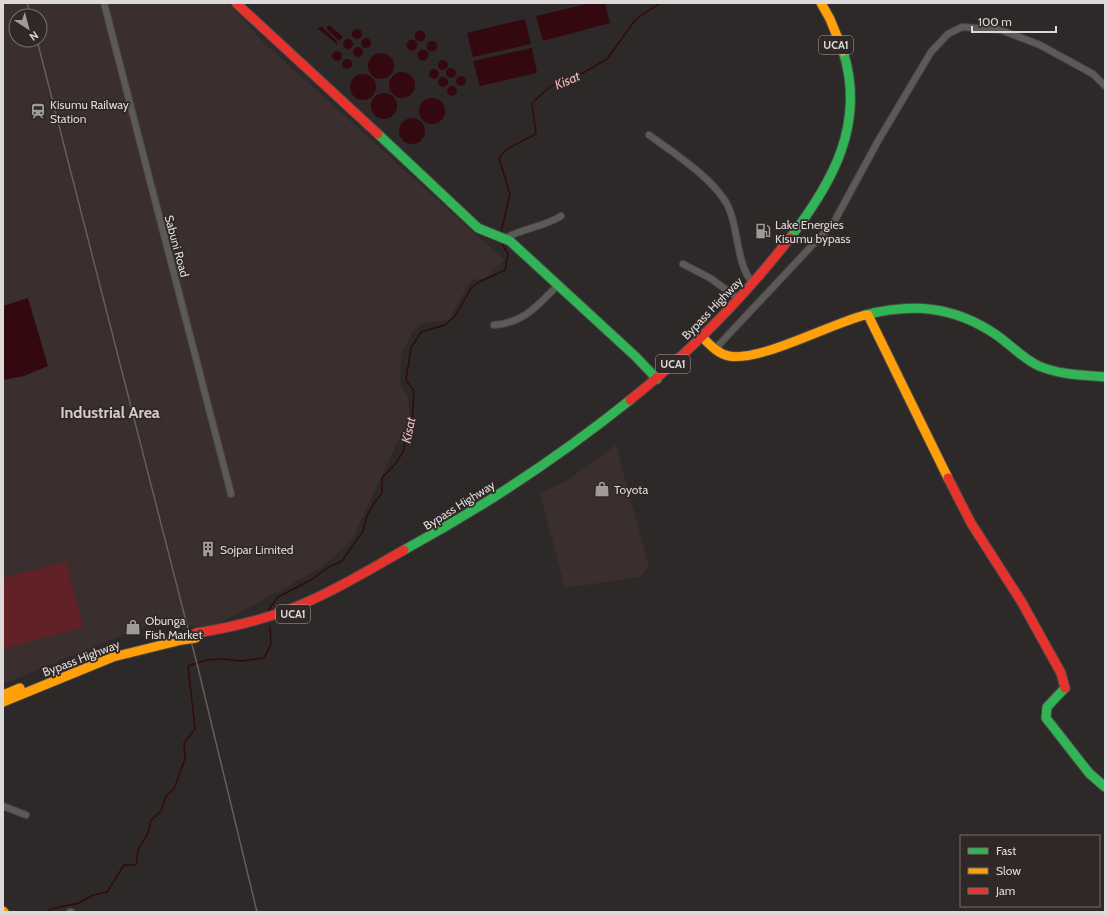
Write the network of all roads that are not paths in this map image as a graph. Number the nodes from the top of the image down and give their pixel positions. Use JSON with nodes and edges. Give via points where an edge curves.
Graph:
{"nodes":[{"id":1,"x":104,"y":3,"type":"edge"},
{"id":2,"x":236,"y":3,"type":"edge"},
{"id":3,"x":816,"y":3,"type":"edge"},
{"id":4,"x":821,"y":3,"type":"edge"},
{"id":5,"x":1105,"y":86,"type":"edge"},
{"id":6,"x":848,"y":89,"type":"junction"},
{"id":7,"x":649,"y":135,"type":"dead end"},
{"id":8,"x":561,"y":216,"type":"dead end"},
{"id":9,"x":506,"y":238,"type":"junction"},
{"id":10,"x":683,"y":264,"type":"dead end"},
{"id":11,"x":753,"y":283,"type":"junction"},
{"id":12,"x":558,"y":285,"type":"junction"},
{"id":13,"x":739,"y":299,"type":"junction"},
{"id":14,"x":868,"y":314,"type":"junction"},
{"id":15,"x":494,"y":325,"type":"dead end"},
{"id":16,"x":702,"y":337,"type":"junction"},
{"id":17,"x":715,"y":349,"type":"junction"},
{"id":18,"x":1105,"y":377,"type":"edge"},
{"id":19,"x":657,"y":379,"type":"junction"},
{"id":20,"x":231,"y":494,"type":"dead end"},
{"id":21,"x":182,"y":637,"type":"junction"},
{"id":22,"x":3,"y":695,"type":"edge"},
{"id":23,"x":3,"y":702,"type":"edge"},
{"id":24,"x":1105,"y":787,"type":"edge"},
{"id":25,"x":3,"y":806,"type":"edge"},
{"id":26,"x":26,"y":815,"type":"dead end"}],
"edges":[{"from":1,"to":20,"type":"street","name":"Sabuni Road"},
{"from":2,"to":9,"type":"street","via":[[478,228]]},
{"from":3,"to":6,"type":"street","number":"UCA1","via":[[835,42]]},
{"from":4,"to":6,"type":"street","number":"UCA1","via":[[837,34],[847,66]]},
{"from":5,"to":17,"type":"street","via":[[1093,74],[1040,45],[1001,30],[962,27],[948,34],[931,52],[834,222]]},
{"from":6,"to":11,"type":"street","name":"Bypass Highway","number":"UCA1","via":[[845,143],[831,180],[798,228]]},
{"from":7,"to":11,"type":"street","via":[[694,169],[724,200],[737,230],[744,270]]},
{"from":8,"to":9,"type":"street","via":[[545,225]]},
{"from":9,"to":12,"type":"street"},
{"from":10,"to":13,"type":"street","via":[[710,278]]},
{"from":11,"to":13,"type":"street","name":"Bypass Highway","number":"UCA1"},
{"from":12,"to":15,"type":"street","via":[[523,317],[512,323]]},
{"from":12,"to":19,"type":"street"},
{"from":13,"to":16,"type":"street","name":"Bypass Highway","number":"UCA1"},
{"from":14,"to":17,"type":"street","via":[[766,351],[730,357]]},
{"from":14,"to":18,"type":"street","via":[[904,308],[927,308],[952,313],[995,334],[1028,360],[1041,366],[1057,372]]},
{"from":14,"to":24,"type":"street","via":[[971,523],[1021,601],[1061,673],[1065,688],[1047,707],[1046,718],[1089,773]]},
{"from":16,"to":17,"type":"street"},
{"from":16,"to":19,"type":"street","name":"Bypass Highway","number":"UCA1"},
{"from":19,"to":21,"type":"street","name":"Bypass Highway","number":"UCA1","bridge":true,"via":[[548,463],[366,578],[306,609],[256,627]]},
{"from":21,"to":22,"type":"street","name":"Bypass Highway","number":"UCA1","via":[[156,639],[110,652]]},
{"from":21,"to":23,"type":"street","name":"Bypass Highway","number":"UCA1","via":[[113,657]]},
{"from":25,"to":26,"type":"street"}]}
